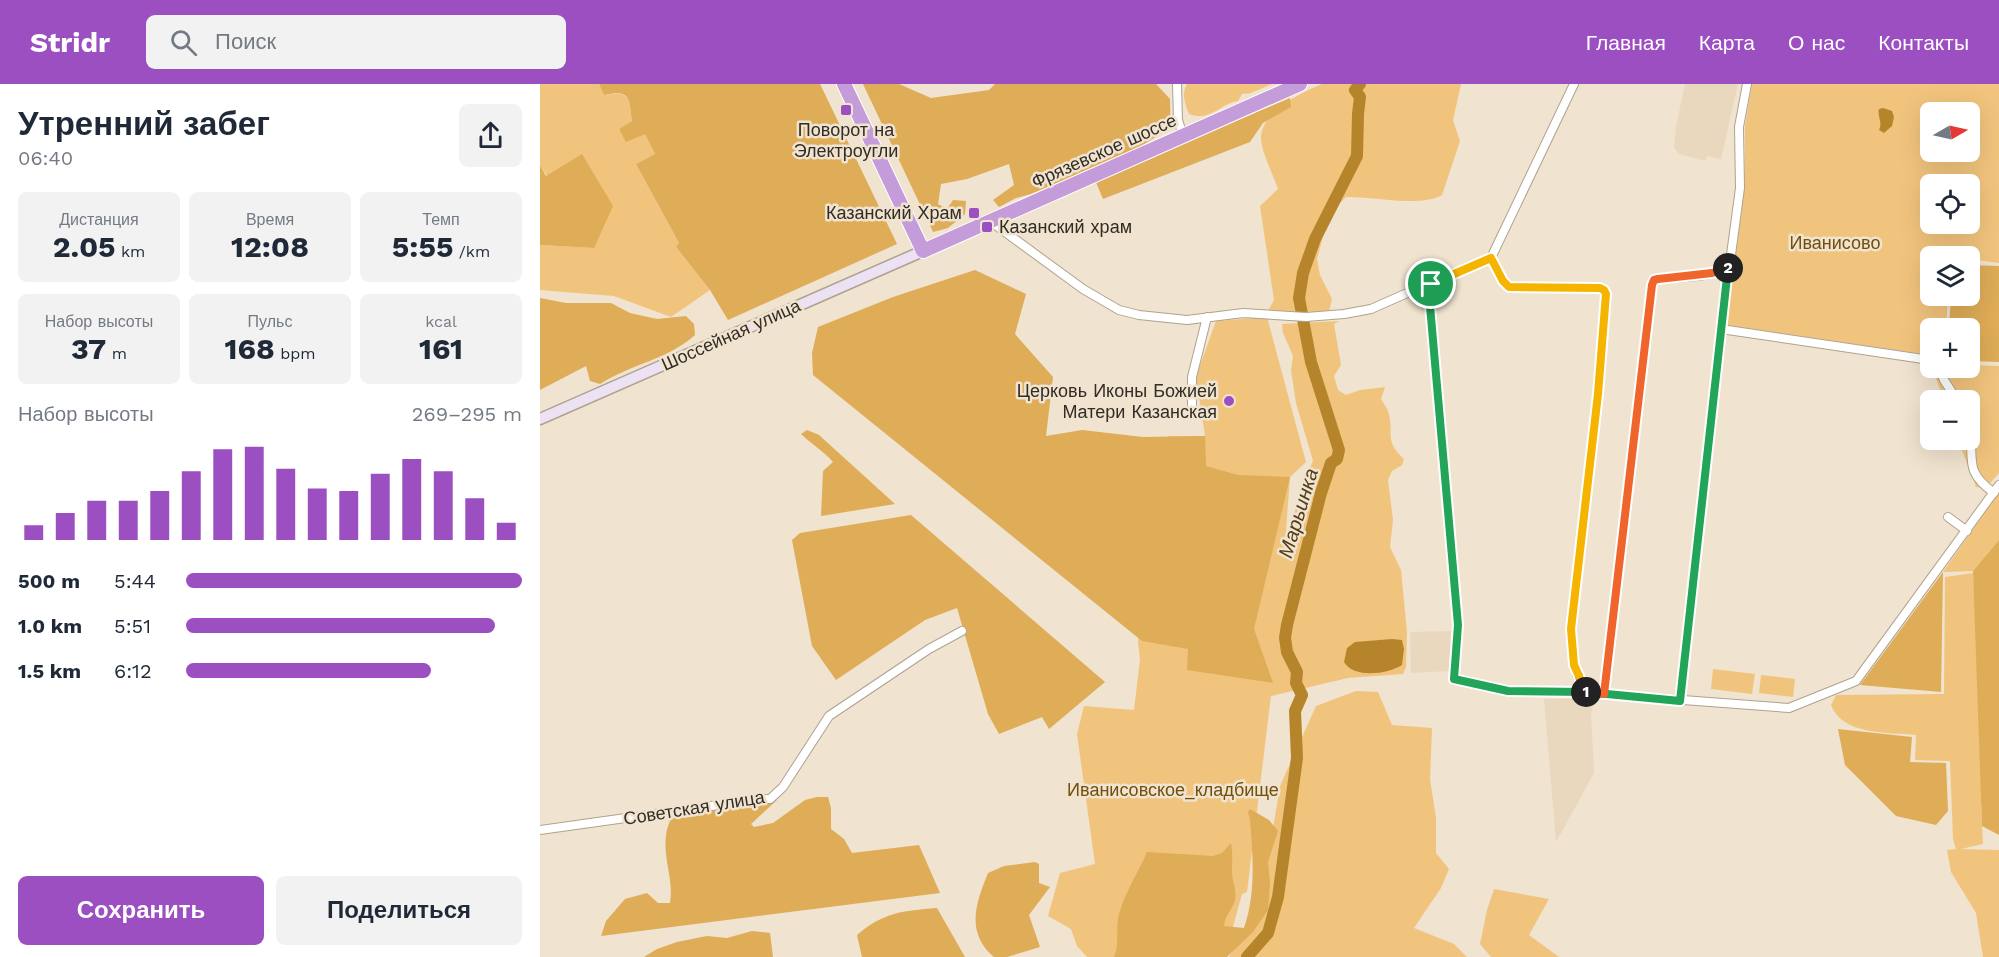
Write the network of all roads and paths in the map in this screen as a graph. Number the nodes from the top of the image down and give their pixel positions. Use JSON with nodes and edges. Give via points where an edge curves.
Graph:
{"nodes":[{"id":1,"x":844,"y":84,"type":"edge"},
{"id":2,"x":1177,"y":84,"type":"edge"},
{"id":3,"x":1300,"y":84,"type":"edge"},
{"id":4,"x":1574,"y":84,"type":"edge"},
{"id":5,"x":1747,"y":84,"type":"edge"},
{"id":6,"x":1183,"y":136,"type":"junction"},
{"id":7,"x":990,"y":221,"type":"junction"},
{"id":8,"x":923,"y":250,"type":"junction"},
{"id":9,"x":1491,"y":258,"type":"junction"},
{"id":10,"x":1728,"y":268,"type":"junction"},
{"id":11,"x":1431,"y":284,"type":"junction"},
{"id":12,"x":1207,"y":318,"type":"junction"},
{"id":13,"x":1721,"y":329,"type":"junction"},
{"id":14,"x":1920,"y":359,"type":"edge"},
{"id":15,"x":1192,"y":414,"type":"dead end"},
{"id":16,"x":540,"y":419,"type":"edge"},
{"id":17,"x":1972,"y":450,"type":"edge"},
{"id":18,"x":1997,"y":489,"type":"edge"},
{"id":19,"x":1947,"y":519,"type":"dead end"},
{"id":20,"x":1967,"y":531,"type":"junction"},
{"id":21,"x":962,"y":631,"type":"dead end"},
{"id":22,"x":1583,"y":692,"type":"junction"},
{"id":23,"x":1604,"y":694,"type":"junction"},
{"id":24,"x":1680,"y":701,"type":"junction"},
{"id":25,"x":540,"y":830,"type":"edge"}],
"edges":[{"from":1,"to":8,"type":"highway"},
{"from":2,"to":6,"type":"street","via":[[1178,120]]},
{"from":3,"to":6,"type":"highway","name":"Фрязевское шоссе"},
{"from":4,"to":9,"type":"street"},
{"from":5,"to":10,"type":"street","via":[[1739,127],[1740,188]]},
{"from":6,"to":7,"type":"highway","name":"Фрязевское шоссе"},
{"from":7,"to":8,"type":"highway","name":"Фрязевское шоссе"},
{"from":7,"to":12,"type":"street","via":[[1083,289],[1119,310],[1162,319]]},
{"from":8,"to":16,"type":"street","name":"Шоссейная улица"},
{"from":9,"to":11,"type":"street"},
{"from":9,"to":22,"type":"street","via":[[1509,287],[1600,288],[1606,294],[1571,629],[1574,665]]},
{"from":10,"to":13,"type":"street"},
{"from":10,"to":23,"type":"street","via":[[1658,279],[1652,285]]},
{"from":11,"to":12,"type":"street","via":[[1371,309],[1344,314],[1303,317],[1243,313]]},
{"from":11,"to":22,"type":"street","via":[[1458,625],[1454,679],[1508,691]]},
{"from":12,"to":15,"type":"street","via":[[1192,377]]},
{"from":13,"to":14,"type":"street"},
{"from":13,"to":24,"type":"street"},
{"from":17,"to":18,"type":"street","via":[[1978,479]]},
{"from":18,"to":20,"type":"street"},
{"from":19,"to":20,"type":"street"},
{"from":20,"to":24,"type":"street","via":[[1856,681],[1789,708]]},
{"from":21,"to":25,"type":"street","name":"Советская улица","via":[[829,716],[783,787],[770,799]]},
{"from":22,"to":23,"type":"street"},
{"from":23,"to":24,"type":"street"}]}
